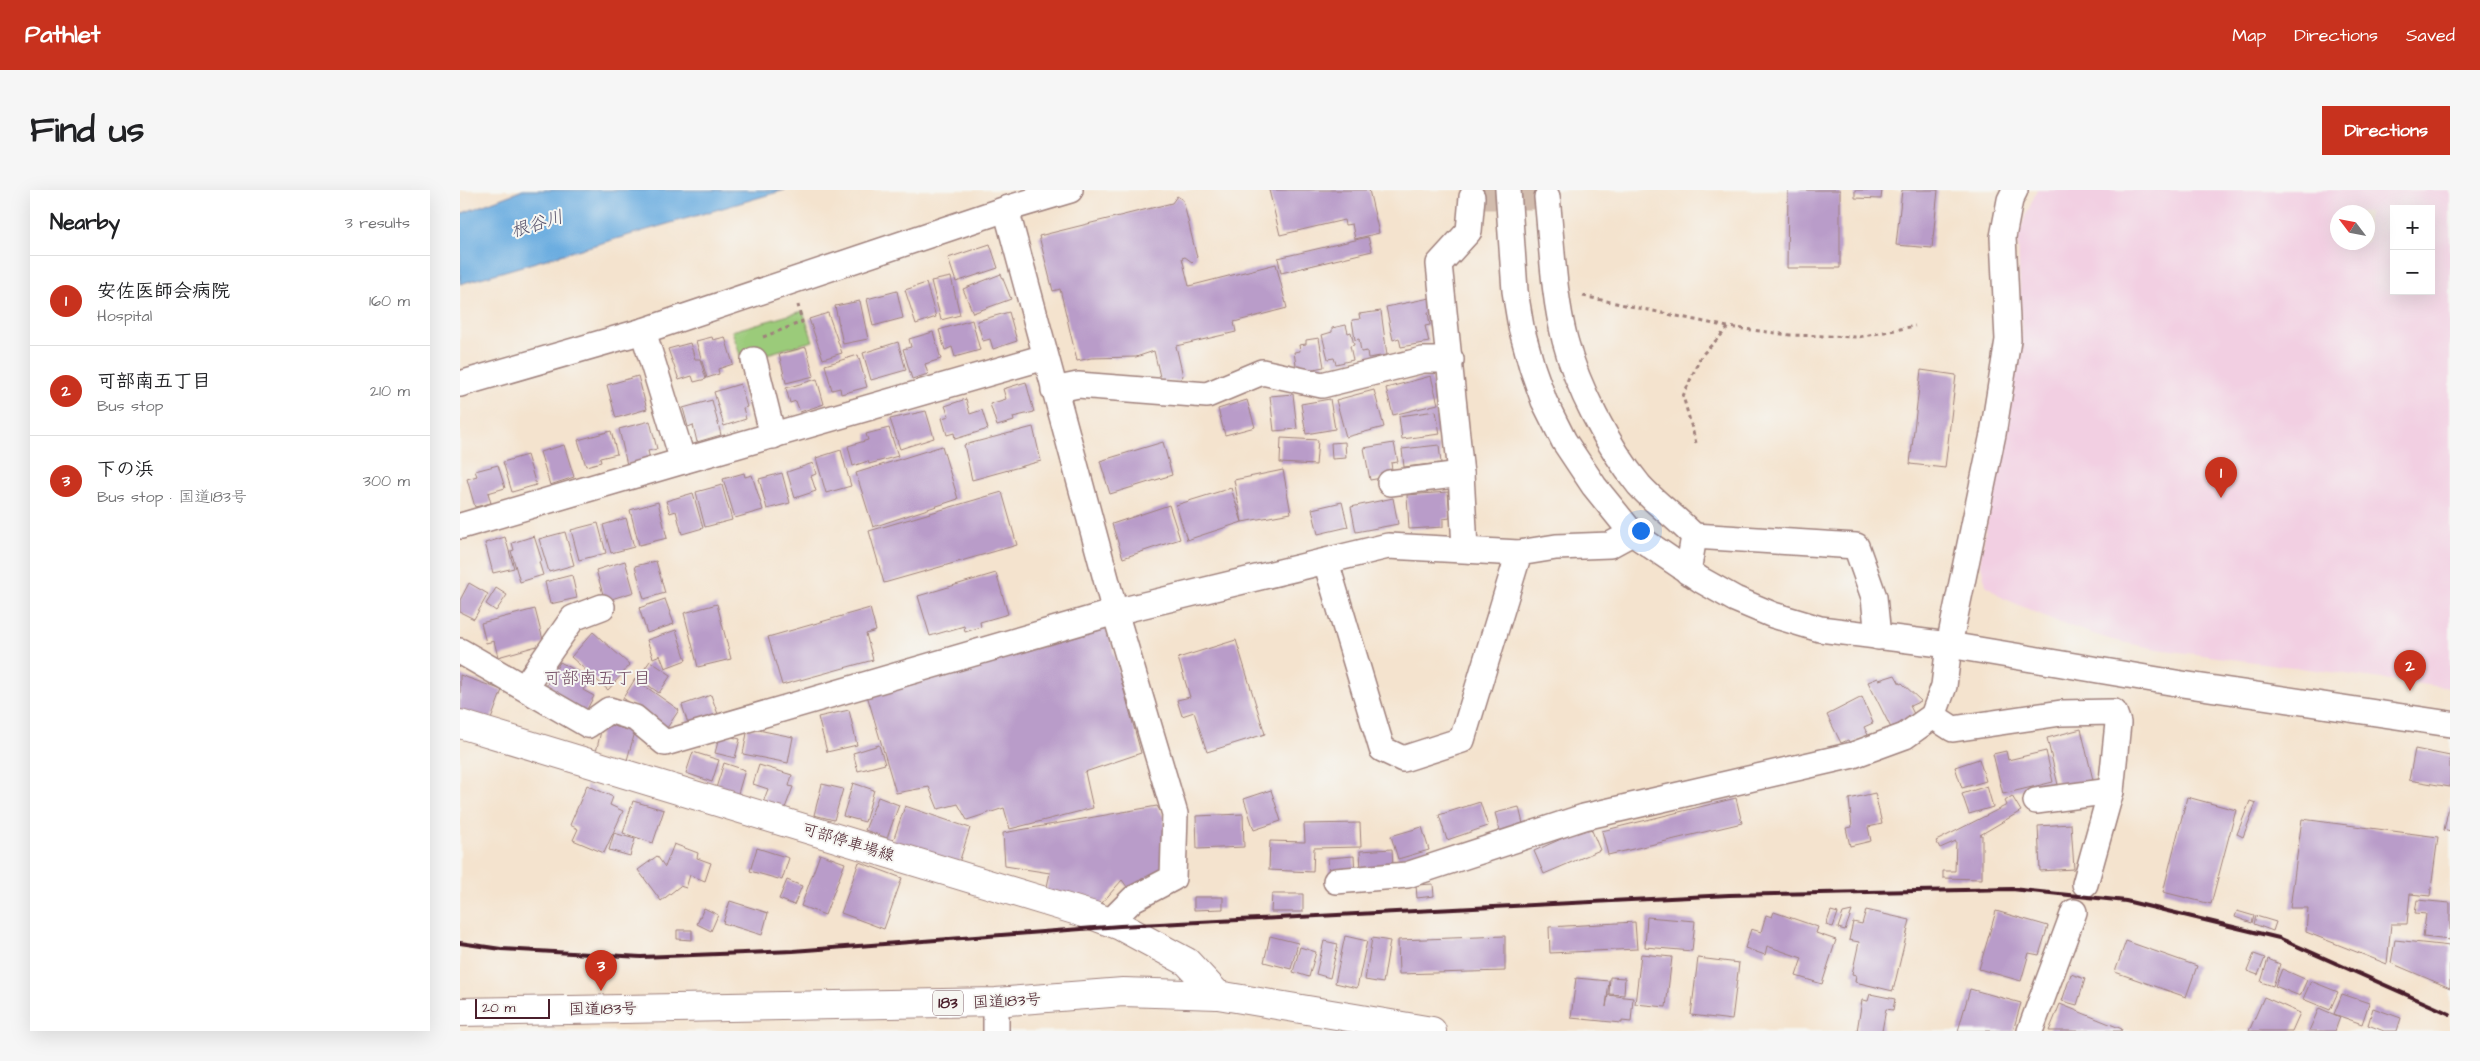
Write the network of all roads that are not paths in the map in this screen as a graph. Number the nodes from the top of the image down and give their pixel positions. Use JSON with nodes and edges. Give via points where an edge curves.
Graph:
{"nodes":[{"id":1,"x":1070,"y":190,"type":"edge"},
{"id":2,"x":1508,"y":190,"type":"edge"},
{"id":3,"x":2016,"y":190,"type":"edge"},
{"id":4,"x":1472,"y":197,"type":"dead end"},
{"id":5,"x":1547,"y":198,"type":"dead end"},
{"id":6,"x":1006,"y":208,"type":"junction"},
{"id":7,"x":643,"y":331,"type":"junction"},
{"id":8,"x":1045,"y":357,"type":"junction"},
{"id":9,"x":754,"y":360,"type":"road end"},
{"id":10,"x":1451,"y":360,"type":"junction"},
{"id":11,"x":460,"y":384,"type":"edge"},
{"id":12,"x":1054,"y":390,"type":"junction"},
{"id":13,"x":773,"y":436,"type":"junction"},
{"id":14,"x":683,"y":461,"type":"junction"},
{"id":15,"x":1461,"y":474,"type":"junction"},
{"id":16,"x":1390,"y":483,"type":"dead end"},
{"id":17,"x":461,"y":526,"type":"edge"},
{"id":18,"x":1632,"y":533,"type":"junction"},
{"id":19,"x":1694,"y":536,"type":"junction"},
{"id":20,"x":1465,"y":548,"type":"junction"},
{"id":21,"x":1519,"y":553,"type":"junction"},
{"id":22,"x":1326,"y":562,"type":"junction"},
{"id":23,"x":1688,"y":572,"type":"junction"},
{"id":24,"x":602,"y":607,"type":"dead end"},
{"id":25,"x":1115,"y":612,"type":"junction"},
{"id":26,"x":1878,"y":636,"type":"junction"},
{"id":27,"x":1949,"y":645,"type":"junction"},
{"id":28,"x":460,"y":650,"type":"edge"},
{"id":29,"x":525,"y":687,"type":"junction"},
{"id":30,"x":1933,"y":716,"type":"junction"},
{"id":31,"x":460,"y":724,"type":"edge"},
{"id":32,"x":2450,"y":724,"type":"edge"},
{"id":33,"x":2111,"y":791,"type":"junction"},
{"id":34,"x":2036,"y":802,"type":"dead end"},
{"id":35,"x":1336,"y":881,"type":"dead end"},
{"id":36,"x":2085,"y":884,"type":"dead end"},
{"id":37,"x":2074,"y":912,"type":"dead end"},
{"id":38,"x":1110,"y":922,"type":"junction"},
{"id":39,"x":1218,"y":995,"type":"junction"},
{"id":40,"x":996,"y":1002,"type":"junction"},
{"id":41,"x":460,"y":1012,"type":"edge"},
{"id":42,"x":1425,"y":1030,"type":"edge"},
{"id":43,"x":996,"y":1031,"type":"edge"},
{"id":44,"x":2030,"y":1031,"type":"edge"}],
"edges":[{"from":1,"to":6,"type":"street"},
{"from":2,"to":18,"type":"street","via":[[1521,327],[1544,401],[1564,441],[1594,486]]},
{"from":3,"to":27,"type":"street","via":[[2010,200],[2003,237],[2008,340],[1993,434]]},
{"from":4,"to":10,"type":"street","via":[[1468,232],[1439,264]]},
{"from":5,"to":19,"type":"street","via":[[1565,340],[1584,391],[1609,440],[1639,485]]},
{"from":6,"to":7,"type":"street"},
{"from":6,"to":8,"type":"street"},
{"from":7,"to":11,"type":"street"},
{"from":7,"to":14,"type":"street"},
{"from":8,"to":12,"type":"street"},
{"from":8,"to":13,"type":"street"},
{"from":9,"to":13,"type":"street"},
{"from":10,"to":12,"type":"street","via":[[1423,360],[1322,385],[1262,372],[1207,395],[1078,385]]},
{"from":10,"to":15,"type":"street"},
{"from":12,"to":25,"type":"street"},
{"from":13,"to":14,"type":"street"},
{"from":14,"to":17,"type":"street"},
{"from":15,"to":16,"type":"street"},
{"from":15,"to":20,"type":"street"},
{"from":18,"to":21,"type":"street","via":[[1610,545],[1556,547]]},
{"from":18,"to":23,"type":"street"},
{"from":19,"to":23,"type":"street"},
{"from":19,"to":26,"type":"street","via":[[1856,546],[1874,597]]},
{"from":20,"to":21,"type":"street"},
{"from":20,"to":22,"type":"street","via":[[1388,546]]},
{"from":21,"to":22,"type":"street","via":[[1462,740],[1403,759],[1382,749]]},
{"from":22,"to":25,"type":"street"},
{"from":23,"to":26,"type":"street","via":[[1735,599],[1773,615],[1820,629]]},
{"from":24,"to":29,"type":"street","via":[[572,618]]},
{"from":25,"to":29,"type":"street","via":[[664,743],[635,718],[609,710],[588,725]]},
{"from":25,"to":38,"type":"street","via":[[1175,814],[1173,878],[1133,899]]},
{"from":26,"to":27,"type":"street"},
{"from":27,"to":30,"type":"street","via":[[1944,686]]},
{"from":27,"to":32,"type":"street"},
{"from":28,"to":29,"type":"street"},
{"from":30,"to":33,"type":"street","via":[[1953,729],[2061,713],[2114,712],[2118,723]]},
{"from":30,"to":35,"type":"street","via":[[1905,736],[1852,755],[1584,817],[1407,875]]},
{"from":31,"to":38,"type":"main road","name":"可部停車場線"},
{"from":33,"to":34,"type":"street"},
{"from":33,"to":36,"type":"street"},
{"from":37,"to":44,"type":"street"},
{"from":38,"to":39,"type":"main road","name":"可部停車場線","via":[[1187,962]]},
{"from":39,"to":40,"type":"main road","name":"国道183号","number":"183","via":[[1123,992]]},
{"from":39,"to":42,"type":"main road","name":"国道183号","number":"183"},
{"from":40,"to":41,"type":"main road","name":"国道183号","number":"183"},
{"from":40,"to":43,"type":"street"}]}
